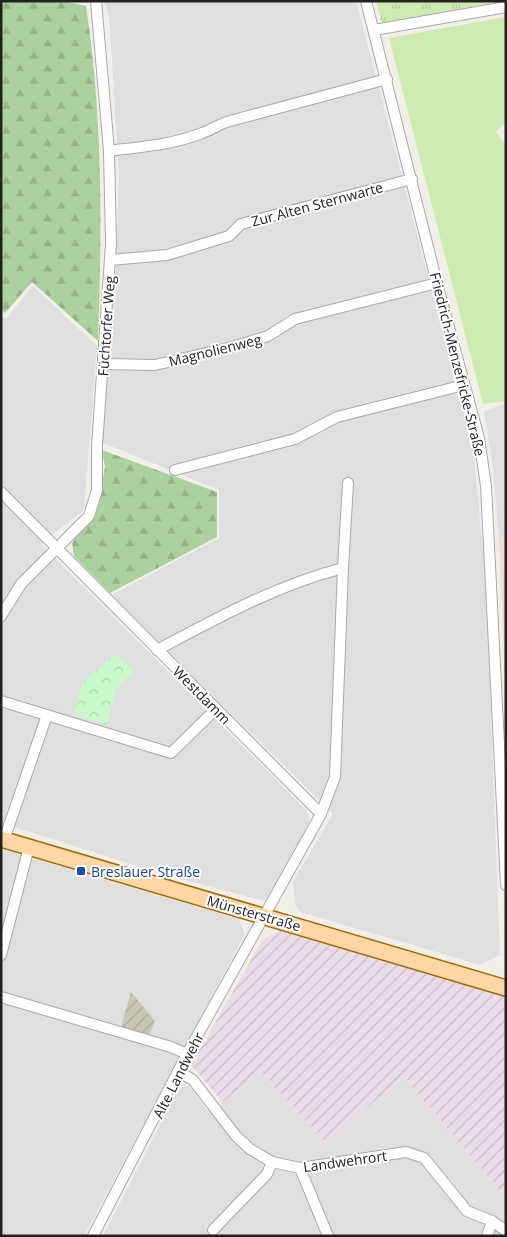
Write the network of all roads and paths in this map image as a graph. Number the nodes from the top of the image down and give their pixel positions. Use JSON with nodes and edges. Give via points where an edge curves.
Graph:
{"nodes":[{"id":1,"x":96,"y":1,"type":"edge"},
{"id":2,"x":366,"y":1,"type":"edge"},
{"id":3,"x":506,"y":8,"type":"edge"},
{"id":4,"x":374,"y":30,"type":"junction"},
{"id":5,"x":387,"y":79,"type":"junction"},
{"id":6,"x":109,"y":151,"type":"junction"},
{"id":7,"x":412,"y":179,"type":"junction"},
{"id":8,"x":110,"y":260,"type":"junction"},
{"id":9,"x":437,"y":283,"type":"junction"},
{"id":10,"x":104,"y":364,"type":"junction"},
{"id":11,"x":464,"y":385,"type":"junction"},
{"id":12,"x":175,"y":470,"type":"dead end"},
{"id":13,"x":348,"y":484,"type":"dead end"},
{"id":14,"x":1,"y":492,"type":"edge"},
{"id":15,"x":56,"y":549,"type":"junction"},
{"id":16,"x":343,"y":568,"type":"junction"},
{"id":17,"x":2,"y":612,"type":"edge"},
{"id":18,"x":157,"y":650,"type":"junction"},
{"id":19,"x":1,"y":701,"type":"edge"},
{"id":20,"x":216,"y":709,"type":"junction"},
{"id":21,"x":47,"y":715,"type":"junction"},
{"id":22,"x":322,"y":814,"type":"junction"},
{"id":23,"x":3,"y":839,"type":"edge"},
{"id":24,"x":29,"y":847,"type":"junction"},
{"id":25,"x":506,"y":885,"type":"edge"},
{"id":26,"x":266,"y":916,"type":"junction"},
{"id":27,"x":1,"y":955,"type":"edge"},
{"id":28,"x":506,"y":988,"type":"edge"},
{"id":29,"x":1,"y":997,"type":"edge"},
{"id":30,"x":187,"y":1054,"type":"junction"},
{"id":31,"x":178,"y":1071,"type":"junction"},
{"id":32,"x":272,"y":1162,"type":"junction"},
{"id":33,"x":300,"y":1168,"type":"junction"},
{"id":34,"x":492,"y":1221,"type":"junction"},
{"id":35,"x":213,"y":1230,"type":"dead end"},
{"id":36,"x":506,"y":1231,"type":"edge"},
{"id":37,"x":93,"y":1236,"type":"edge"},
{"id":38,"x":328,"y":1236,"type":"edge"},
{"id":39,"x":487,"y":1236,"type":"edge"}],
"edges":[{"from":1,"to":6,"type":"street","name":"Füchtorfer Weg"},
{"from":2,"to":4,"type":"street","name":"Friedrich-Menzefricke-Straße"},
{"from":3,"to":4,"type":"street"},
{"from":4,"to":5,"type":"street","name":"Friedrich-Menzefricke-Straße"},
{"from":5,"to":6,"type":"street","via":[[222,123],[204,133],[162,145]]},
{"from":5,"to":7,"type":"street","name":"Friedrich-Menzefricke-Straße"},
{"from":6,"to":8,"type":"street","name":"Füchtorfer Weg"},
{"from":7,"to":8,"type":"street","name":"Zur Alten Sternwarte","via":[[241,224],[230,236],[167,254]]},
{"from":7,"to":9,"type":"street","name":"Friedrich-Menzefricke-Straße"},
{"from":8,"to":10,"type":"street","name":"Füchtorfer Weg"},
{"from":9,"to":10,"type":"street","name":"Magnolienweg","via":[[295,319],[268,336],[232,347],[155,364]]},
{"from":9,"to":11,"type":"street","name":"Friedrich-Menzefricke-Straße"},
{"from":10,"to":15,"type":"street","name":"Füchtorfer Weg","via":[[97,490],[88,516]]},
{"from":11,"to":12,"type":"street","via":[[337,417],[295,439]]},
{"from":11,"to":25,"type":"street","name":"Friedrich-Menzefricke-Straße","via":[[479,438],[486,486]]},
{"from":13,"to":16,"type":"street"},
{"from":14,"to":15,"type":"street","name":"Westdamm"},
{"from":15,"to":17,"type":"street","name":"Füchtorfer Weg","via":[[21,584]]},
{"from":15,"to":18,"type":"street","name":"Westdamm"},
{"from":16,"to":18,"type":"street","via":[[304,578]]},
{"from":16,"to":22,"type":"street","via":[[335,777]]},
{"from":18,"to":20,"type":"street","name":"Westdamm"},
{"from":19,"to":21,"type":"street"},
{"from":20,"to":21,"type":"street","via":[[171,753]]},
{"from":20,"to":22,"type":"street","name":"Westdamm"},
{"from":21,"to":23,"type":"street"},
{"from":22,"to":26,"type":"street"},
{"from":23,"to":24,"type":"main road","name":"Münsterstraße"},
{"from":24,"to":26,"type":"main road","name":"Münsterstraße"},
{"from":24,"to":27,"type":"street"},
{"from":26,"to":28,"type":"main road","name":"Münsterstraße"},
{"from":26,"to":30,"type":"street","name":"Alte Landwehr"},
{"from":29,"to":30,"type":"street"},
{"from":30,"to":31,"type":"street","name":"Alte Landwehr"},
{"from":31,"to":32,"type":"street","name":"Landwehrort","via":[[193,1080],[236,1136]]},
{"from":31,"to":37,"type":"street","name":"Alte Landwehr"},
{"from":32,"to":33,"type":"street","name":"Landwehrort"},
{"from":32,"to":35,"type":"street","via":[[267,1174]]},
{"from":33,"to":34,"type":"street","name":"Landwehrort","via":[[406,1152],[424,1158],[467,1211]]},
{"from":33,"to":38,"type":"street"},
{"from":34,"to":36,"type":"street","name":"Landwehrort"},
{"from":34,"to":39,"type":"street"}]}
